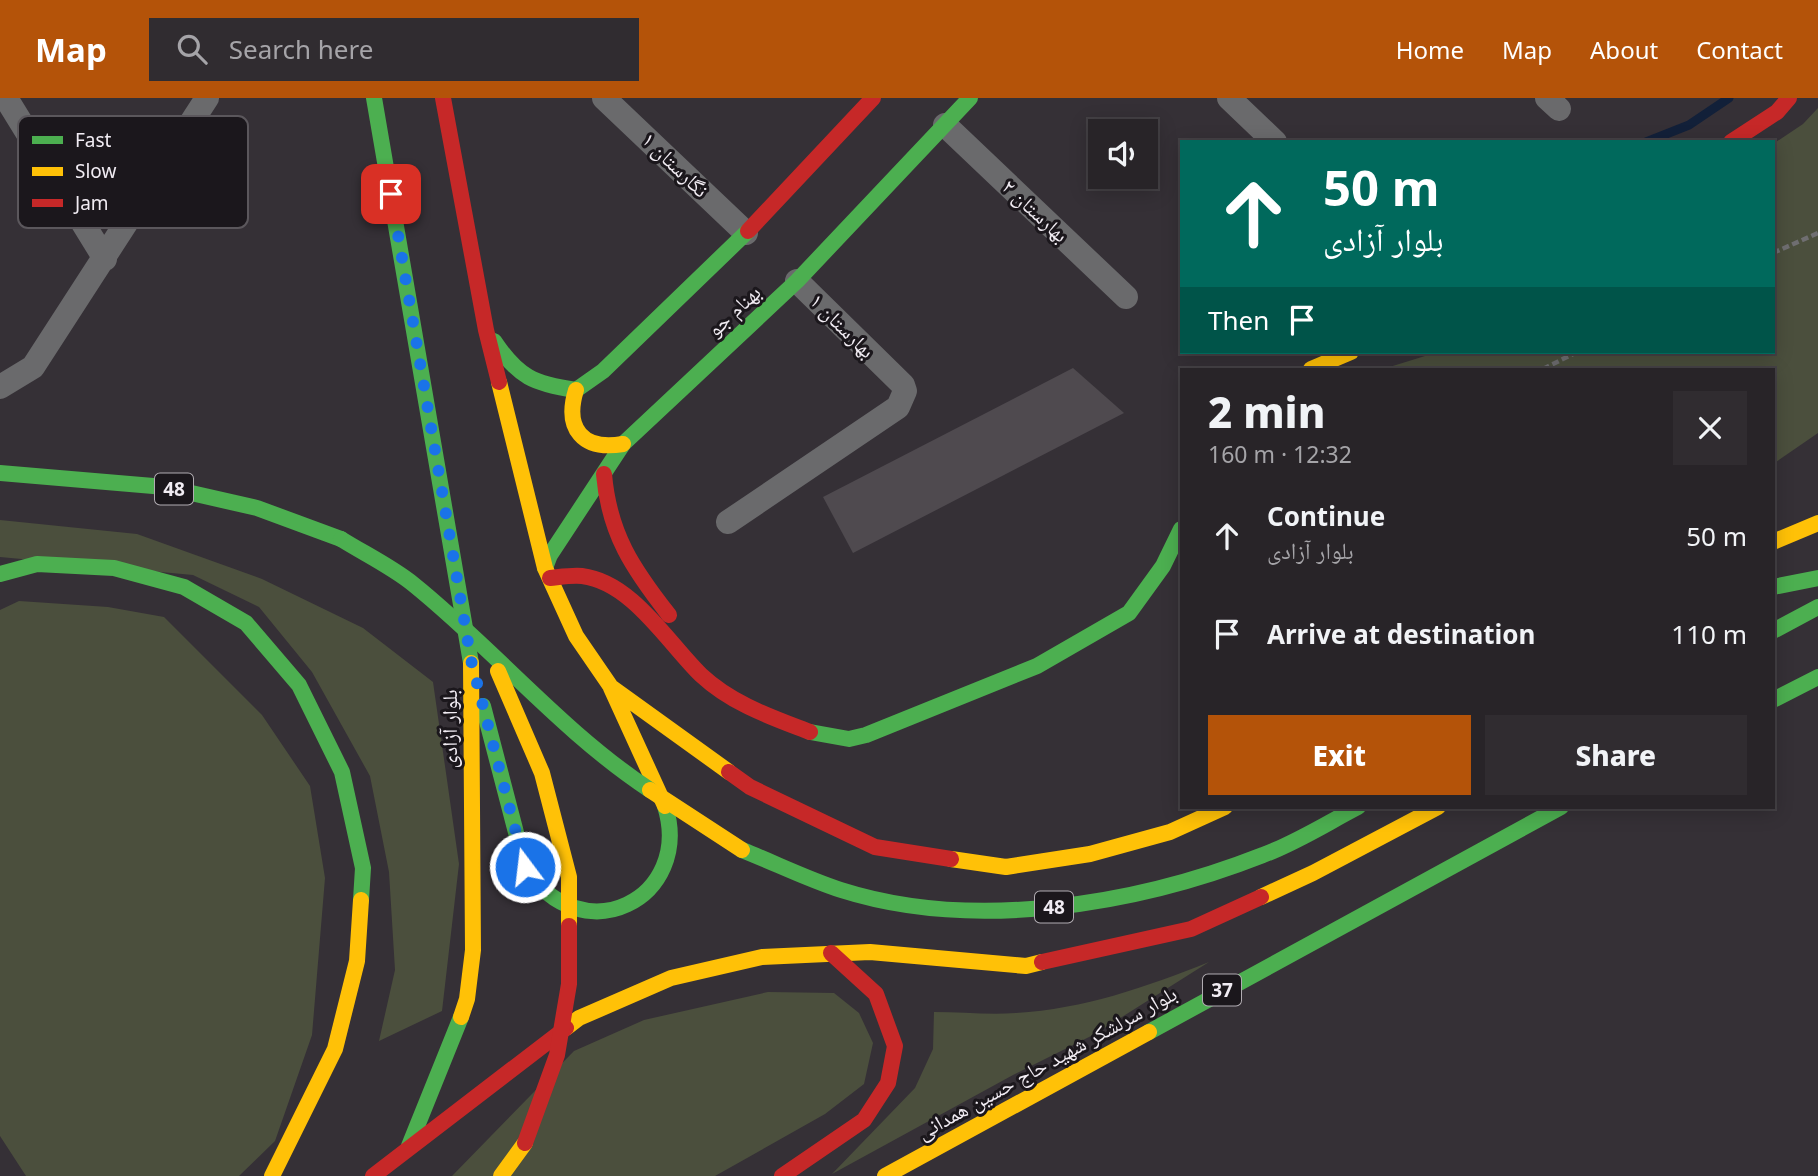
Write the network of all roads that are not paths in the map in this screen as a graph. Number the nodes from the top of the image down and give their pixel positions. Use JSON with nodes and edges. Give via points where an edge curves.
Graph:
{"nodes":[{"id":1,"x":6,"y":98,"type":"edge"},
{"id":2,"x":207,"y":98,"type":"edge"},
{"id":3,"x":374,"y":98,"type":"edge"},
{"id":4,"x":443,"y":98,"type":"edge"},
{"id":5,"x":604,"y":98,"type":"edge"},
{"id":6,"x":873,"y":98,"type":"edge"},
{"id":7,"x":970,"y":98,"type":"edge"},
{"id":8,"x":1229,"y":98,"type":"edge"},
{"id":9,"x":1789,"y":98,"type":"edge"},
{"id":10,"x":195,"y":116,"type":"edge"},
{"id":11,"x":18,"y":118,"type":"edge"},
{"id":12,"x":945,"y":125,"type":"junction"},
{"id":13,"x":1273,"y":140,"type":"edge"},
{"id":14,"x":1734,"y":140,"type":"edge"},
{"id":15,"x":85,"y":228,"type":"edge"},
{"id":16,"x":124,"y":228,"type":"edge"},
{"id":17,"x":746,"y":233,"type":"junction"},
{"id":18,"x":104,"y":259,"type":"junction"},
{"id":19,"x":797,"y":281,"type":"junction"},
{"id":20,"x":1126,"y":297,"type":"dead end"},
{"id":21,"x":486,"y":330,"type":"junction"},
{"id":22,"x":1346,"y":354,"type":"edge"},
{"id":23,"x":1313,"y":368,"type":"edge"},
{"id":24,"x":0,"y":387,"type":"edge"},
{"id":25,"x":576,"y":390,"type":"junction"},
{"id":26,"x":623,"y":444,"type":"junction"},
{"id":27,"x":0,"y":473,"type":"edge"},
{"id":28,"x":604,"y":474,"type":"junction"},
{"id":29,"x":728,"y":522,"type":"dead end"},
{"id":30,"x":1818,"y":523,"type":"edge"},
{"id":31,"x":1180,"y":531,"type":"edge"},
{"id":32,"x":1775,"y":541,"type":"edge"},
{"id":33,"x":547,"y":573,"type":"junction"},
{"id":34,"x":0,"y":574,"type":"edge"},
{"id":35,"x":1818,"y":578,"type":"edge"},
{"id":36,"x":1775,"y":587,"type":"edge"},
{"id":37,"x":1818,"y":607,"type":"edge"},
{"id":38,"x":1775,"y":630,"type":"edge"},
{"id":39,"x":492,"y":656,"type":"junction"},
{"id":40,"x":708,"y":659,"type":"dead end"},
{"id":41,"x":471,"y":660,"type":"junction"},
{"id":42,"x":727,"y":675,"type":"dead end"},
{"id":43,"x":611,"y":687,"type":"junction"},
{"id":44,"x":1814,"y":687,"type":"edge"},
{"id":45,"x":1775,"y":698,"type":"edge"},
{"id":46,"x":949,"y":704,"type":"junction"},
{"id":47,"x":1221,"y":809,"type":"edge"},
{"id":48,"x":1355,"y":809,"type":"edge"},
{"id":49,"x":1434,"y":809,"type":"edge"},
{"id":50,"x":1557,"y":809,"type":"edge"},
{"id":51,"x":831,"y":954,"type":"junction"},
{"id":52,"x":409,"y":1146,"type":"junction"},
{"id":53,"x":272,"y":1176,"type":"edge"},
{"id":54,"x":373,"y":1176,"type":"edge"},
{"id":55,"x":502,"y":1176,"type":"edge"},
{"id":56,"x":782,"y":1176,"type":"edge"},
{"id":57,"x":885,"y":1176,"type":"edge"}],
"edges":[{"from":1,"to":11,"type":"street"},
{"from":2,"to":10,"type":"street"},
{"from":3,"to":41,"type":"main road","name":"بلوار آزادی"},
{"from":4,"to":21,"type":"main road"},
{"from":5,"to":17,"type":"street","name":"نگارستان ۱"},
{"from":6,"to":17,"type":"main road"},
{"from":7,"to":12,"type":"main road","name":"بهنام جو"},
{"from":8,"to":13,"type":"street"},
{"from":9,"to":14,"type":"main road","via":[[1777,112]]},
{"from":12,"to":19,"type":"main road","name":"بهنام جو"},
{"from":12,"to":20,"type":"street","name":"بهارستان ۲"},
{"from":15,"to":18,"type":"street"},
{"from":16,"to":18,"type":"street"},
{"from":17,"to":25,"type":"main road","via":[[603,371]]},
{"from":18,"to":24,"type":"street","via":[[33,367]]},
{"from":19,"to":26,"type":"main road","name":"بهنام جو"},
{"from":19,"to":29,"type":"street","name":"بهارستان ۱","via":[[905,391],[898,407]]},
{"from":21,"to":25,"type":"main road","via":[[511,368],[540,385]]},
{"from":21,"to":33,"type":"main road"},
{"from":22,"to":23,"type":"main road"},
{"from":25,"to":26,"type":"main road","via":[[570,413],[580,435],[600,447]]},
{"from":26,"to":28,"type":"main road","name":"بهنام جو"},
{"from":27,"to":39,"type":"main road","number":"48","bridge":true,"via":[[166,487],[257,508],[341,539],[412,583]]},
{"from":28,"to":33,"type":"main road","name":"بهنام جو","via":[[550,555]]},
{"from":28,"to":40,"type":"main road","via":[[610,523],[624,552],[669,615]]},
{"from":30,"to":32,"type":"main road"},
{"from":31,"to":46,"type":"main road","via":[[1163,566],[1129,613],[1037,666]]},
{"from":33,"to":43,"type":"main road","via":[[576,636]]},
{"from":33,"to":46,"type":"main road","via":[[583,576],[611,587],[643,611],[702,676],[751,710],[819,735],[849,739],[866,735]]},
{"from":34,"to":53,"type":"main road","via":[[37,564],[114,568],[184,587],[247,623],[299,685],[342,772],[363,868],[357,961],[335,1049]]},
{"from":35,"to":36,"type":"main road"},
{"from":37,"to":38,"type":"main road"},
{"from":39,"to":48,"type":"main road","number":"48","bridge":true,"via":[[619,769],[742,850],[842,890],[932,909],[1035,911],[1153,890],[1252,859]]},
{"from":39,"to":55,"type":"main road","bridge":true,"via":[[542,773],[569,877],[569,984],[557,1055],[525,1143]]},
{"from":41,"to":43,"type":"main road","via":[[525,867],[548,896],[581,911],[617,909],[634,902],[659,878],[671,846],[668,812]]},
{"from":41,"to":52,"type":"main road","name":"بلوار آزادی","via":[[473,950],[467,999]]},
{"from":42,"to":46,"type":"main road","via":[[769,706],[839,724],[858,726]]},
{"from":43,"to":47,"type":"main road","via":[[750,787],[875,847],[1006,867],[1090,854],[1170,832]]},
{"from":44,"to":45,"type":"main road"},
{"from":49,"to":51,"type":"main road","via":[[1313,873],[1191,929],[1026,966],[870,952]]},
{"from":50,"to":57,"type":"main road","name":"بلوار سرلشکر شهید حاج حسین همدانی","number":"37"},
{"from":51,"to":52,"type":"main road","via":[[762,957],[671,978],[579,1018]]},
{"from":51,"to":56,"type":"main road","via":[[876,994],[895,1046],[888,1083],[864,1120]]},
{"from":52,"to":54,"type":"main road"}]}
